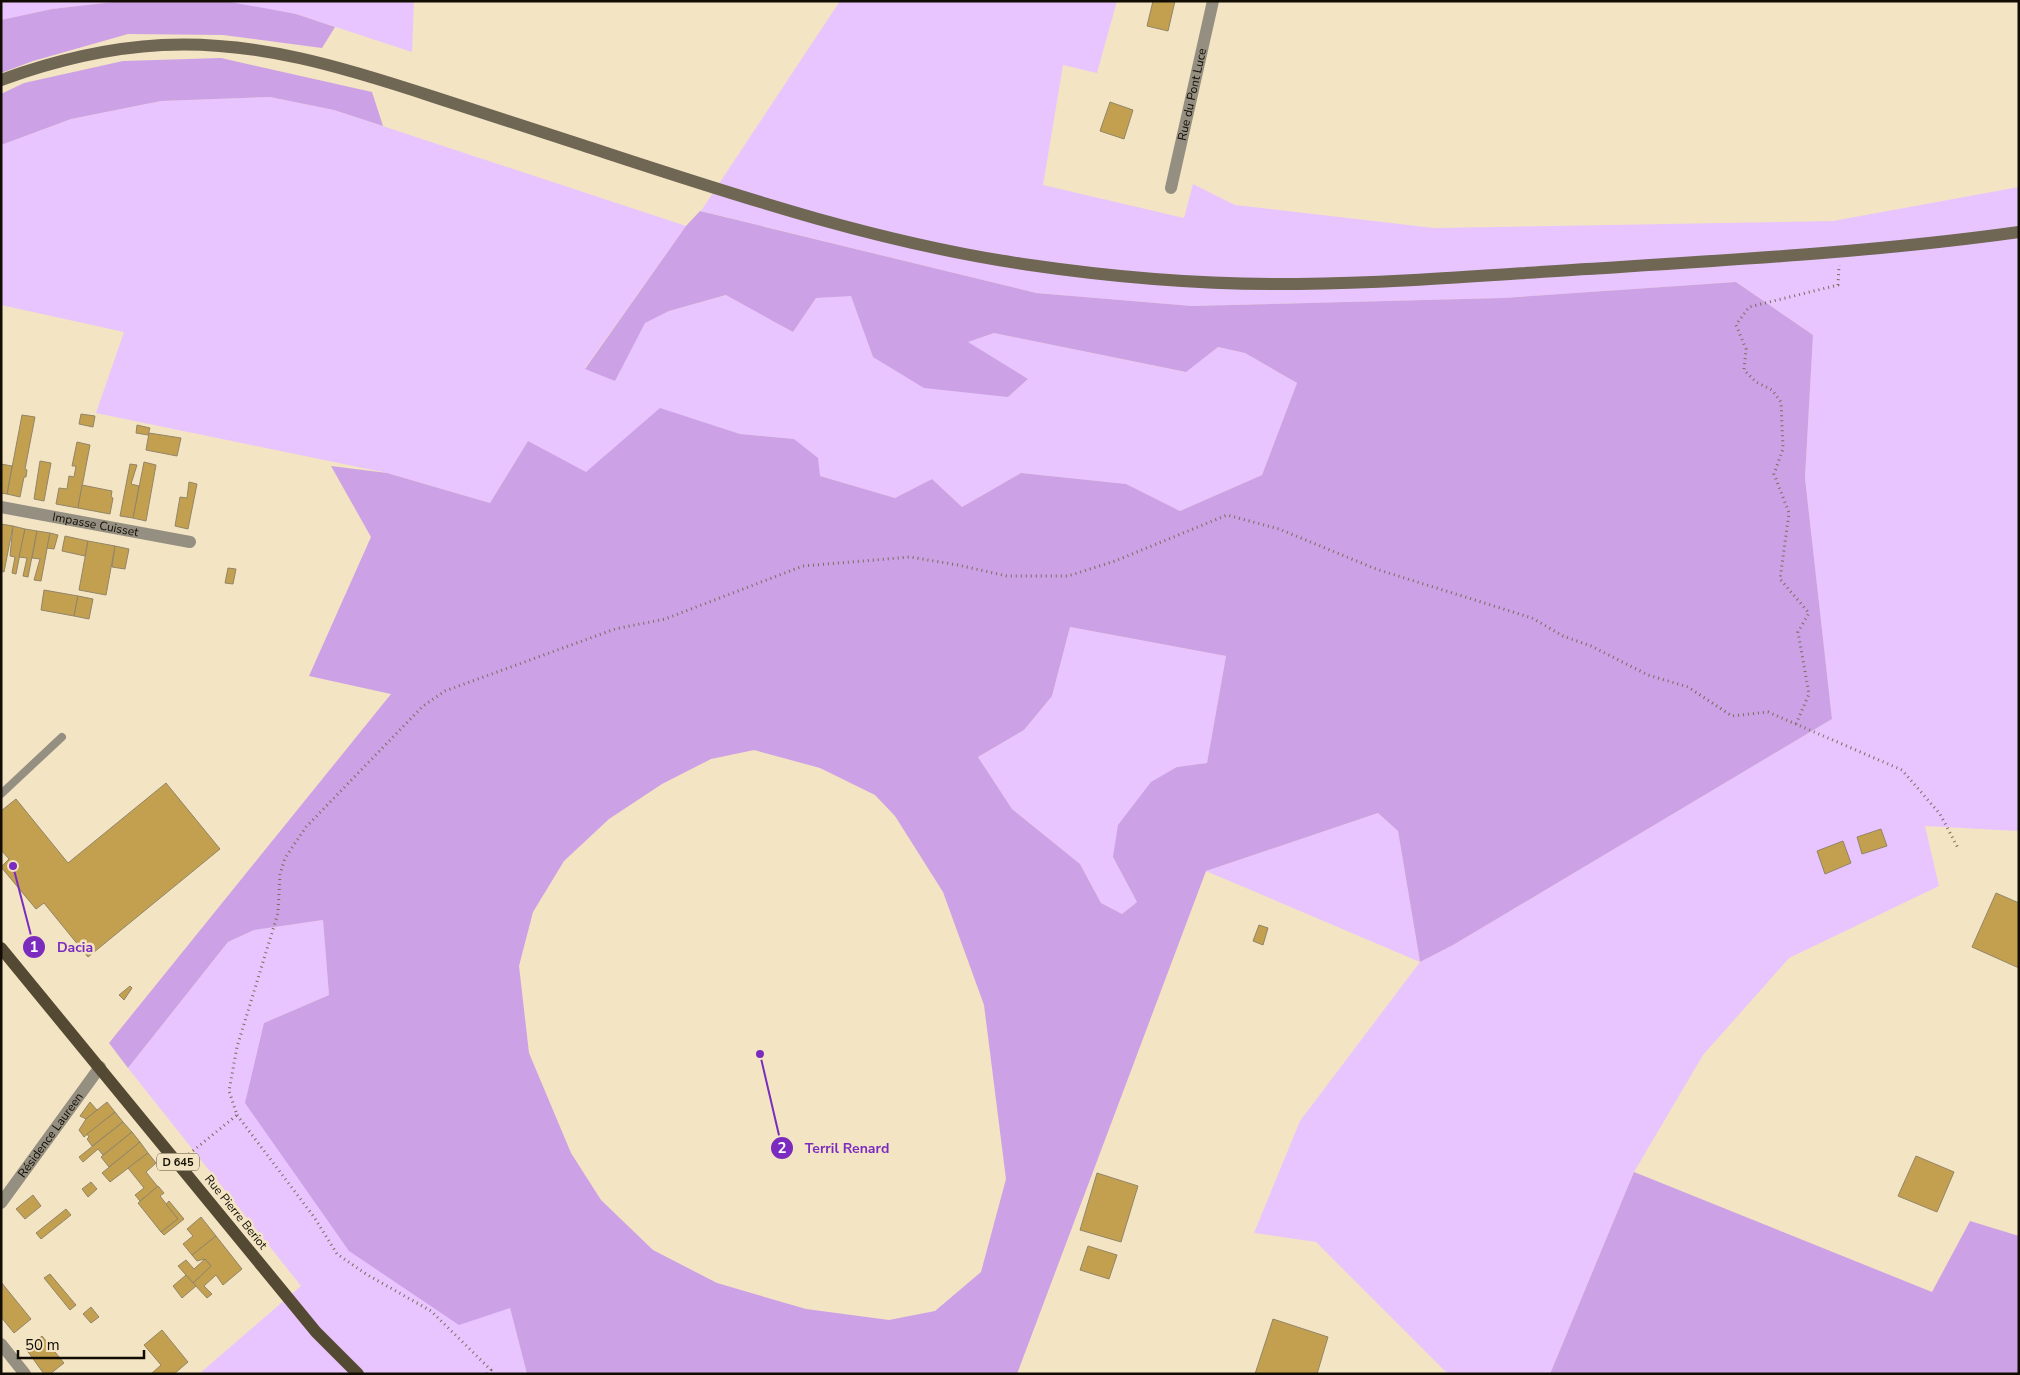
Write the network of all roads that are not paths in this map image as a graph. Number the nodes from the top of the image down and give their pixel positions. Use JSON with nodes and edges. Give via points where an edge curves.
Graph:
{"nodes":[{"id":1,"x":1213,"y":1,"type":"edge"},
{"id":2,"x":1,"y":80,"type":"edge"},
{"id":3,"x":1171,"y":188,"type":"dead end"},
{"id":4,"x":2019,"y":232,"type":"edge"},
{"id":5,"x":1,"y":507,"type":"edge"},
{"id":6,"x":190,"y":542,"type":"dead end"},
{"id":7,"x":62,"y":736,"type":"dead end"},
{"id":8,"x":1,"y":794,"type":"edge"},
{"id":9,"x":1,"y":948,"type":"edge"},
{"id":10,"x":100,"y":1067,"type":"junction"},
{"id":11,"x":1,"y":1203,"type":"edge"},
{"id":12,"x":1,"y":1344,"type":"edge"},
{"id":13,"x":25,"y":1374,"type":"edge"},
{"id":14,"x":358,"y":1374,"type":"edge"}],
"edges":[{"from":1,"to":3,"type":"street","name":"Rue du Pont Luce"},
{"from":2,"to":4,"type":"main road","via":[[71,58],[148,46],[220,46],[276,53],[407,88],[743,198],[836,225],[963,254],[1045,268],[1128,277],[1291,284],[1357,282],[1840,253]]},
{"from":5,"to":6,"type":"street","name":"Impasse Cuisset"},
{"from":7,"to":8,"type":"lane"},
{"from":9,"to":10,"type":"main road","name":"Rue Pierre Beriot","number":"D 645"},
{"from":10,"to":11,"type":"street","name":"Résidence Laureen"},
{"from":10,"to":14,"type":"main road","name":"Rue Pierre Beriot","number":"D 645","via":[[316,1332]]},
{"from":12,"to":13,"type":"street"}]}
